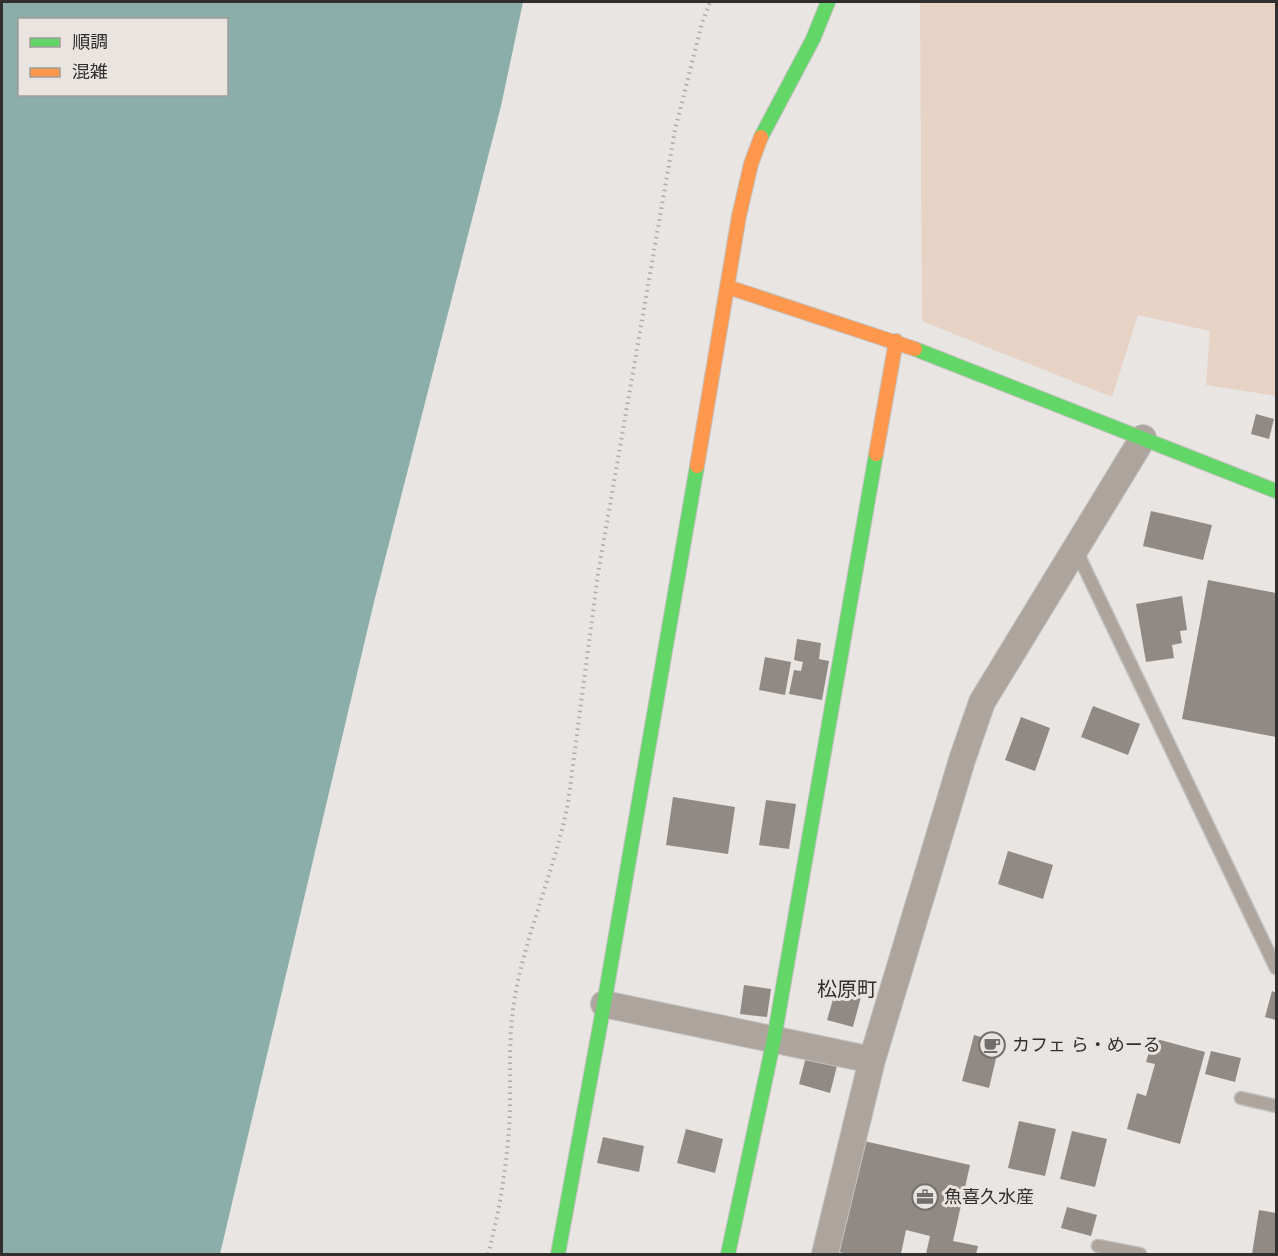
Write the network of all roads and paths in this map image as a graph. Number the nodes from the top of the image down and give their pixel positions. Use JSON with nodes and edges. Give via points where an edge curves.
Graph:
{"nodes":[{"id":1,"x":710,"y":2,"type":"edge"},
{"id":2,"x":828,"y":2,"type":"edge"},
{"id":3,"x":728,"y":287,"type":"junction"},
{"id":4,"x":896,"y":341,"type":"junction"},
{"id":5,"x":1143,"y":438,"type":"junction"},
{"id":6,"x":1276,"y":491,"type":"edge"},
{"id":7,"x":1076,"y":549,"type":"junction"},
{"id":8,"x":1276,"y":968,"type":"edge"},
{"id":9,"x":604,"y":1004,"type":"junction"},
{"id":10,"x":774,"y":1039,"type":"junction"},
{"id":11,"x":872,"y":1060,"type":"junction"},
{"id":12,"x":1241,"y":1098,"type":"dead end"},
{"id":13,"x":1276,"y":1106,"type":"edge"},
{"id":14,"x":1098,"y":1246,"type":"dead end"},
{"id":15,"x":488,"y":1254,"type":"edge"},
{"id":16,"x":558,"y":1254,"type":"edge"},
{"id":17,"x":728,"y":1254,"type":"edge"},
{"id":18,"x":825,"y":1254,"type":"edge"},
{"id":19,"x":1140,"y":1254,"type":"edge"}],
"edges":[{"from":1,"to":15,"type":"path","via":[[673,142],[598,574],[568,803],[515,999],[509,1129]]},
{"from":2,"to":3,"type":"street","via":[[806,56],[757,148],[738,221]]},
{"from":3,"to":4,"type":"street"},
{"from":3,"to":9,"type":"street"},
{"from":4,"to":5,"type":"street"},
{"from":4,"to":10,"type":"street"},
{"from":5,"to":6,"type":"street"},
{"from":5,"to":7,"type":"street"},
{"from":7,"to":8,"type":"lane"},
{"from":7,"to":11,"type":"street","via":[[982,702]]},
{"from":9,"to":10,"type":"street"},
{"from":9,"to":16,"type":"street"},
{"from":10,"to":11,"type":"street"},
{"from":10,"to":17,"type":"street"},
{"from":11,"to":18,"type":"street"},
{"from":12,"to":13,"type":"lane"},
{"from":14,"to":19,"type":"lane"}]}
